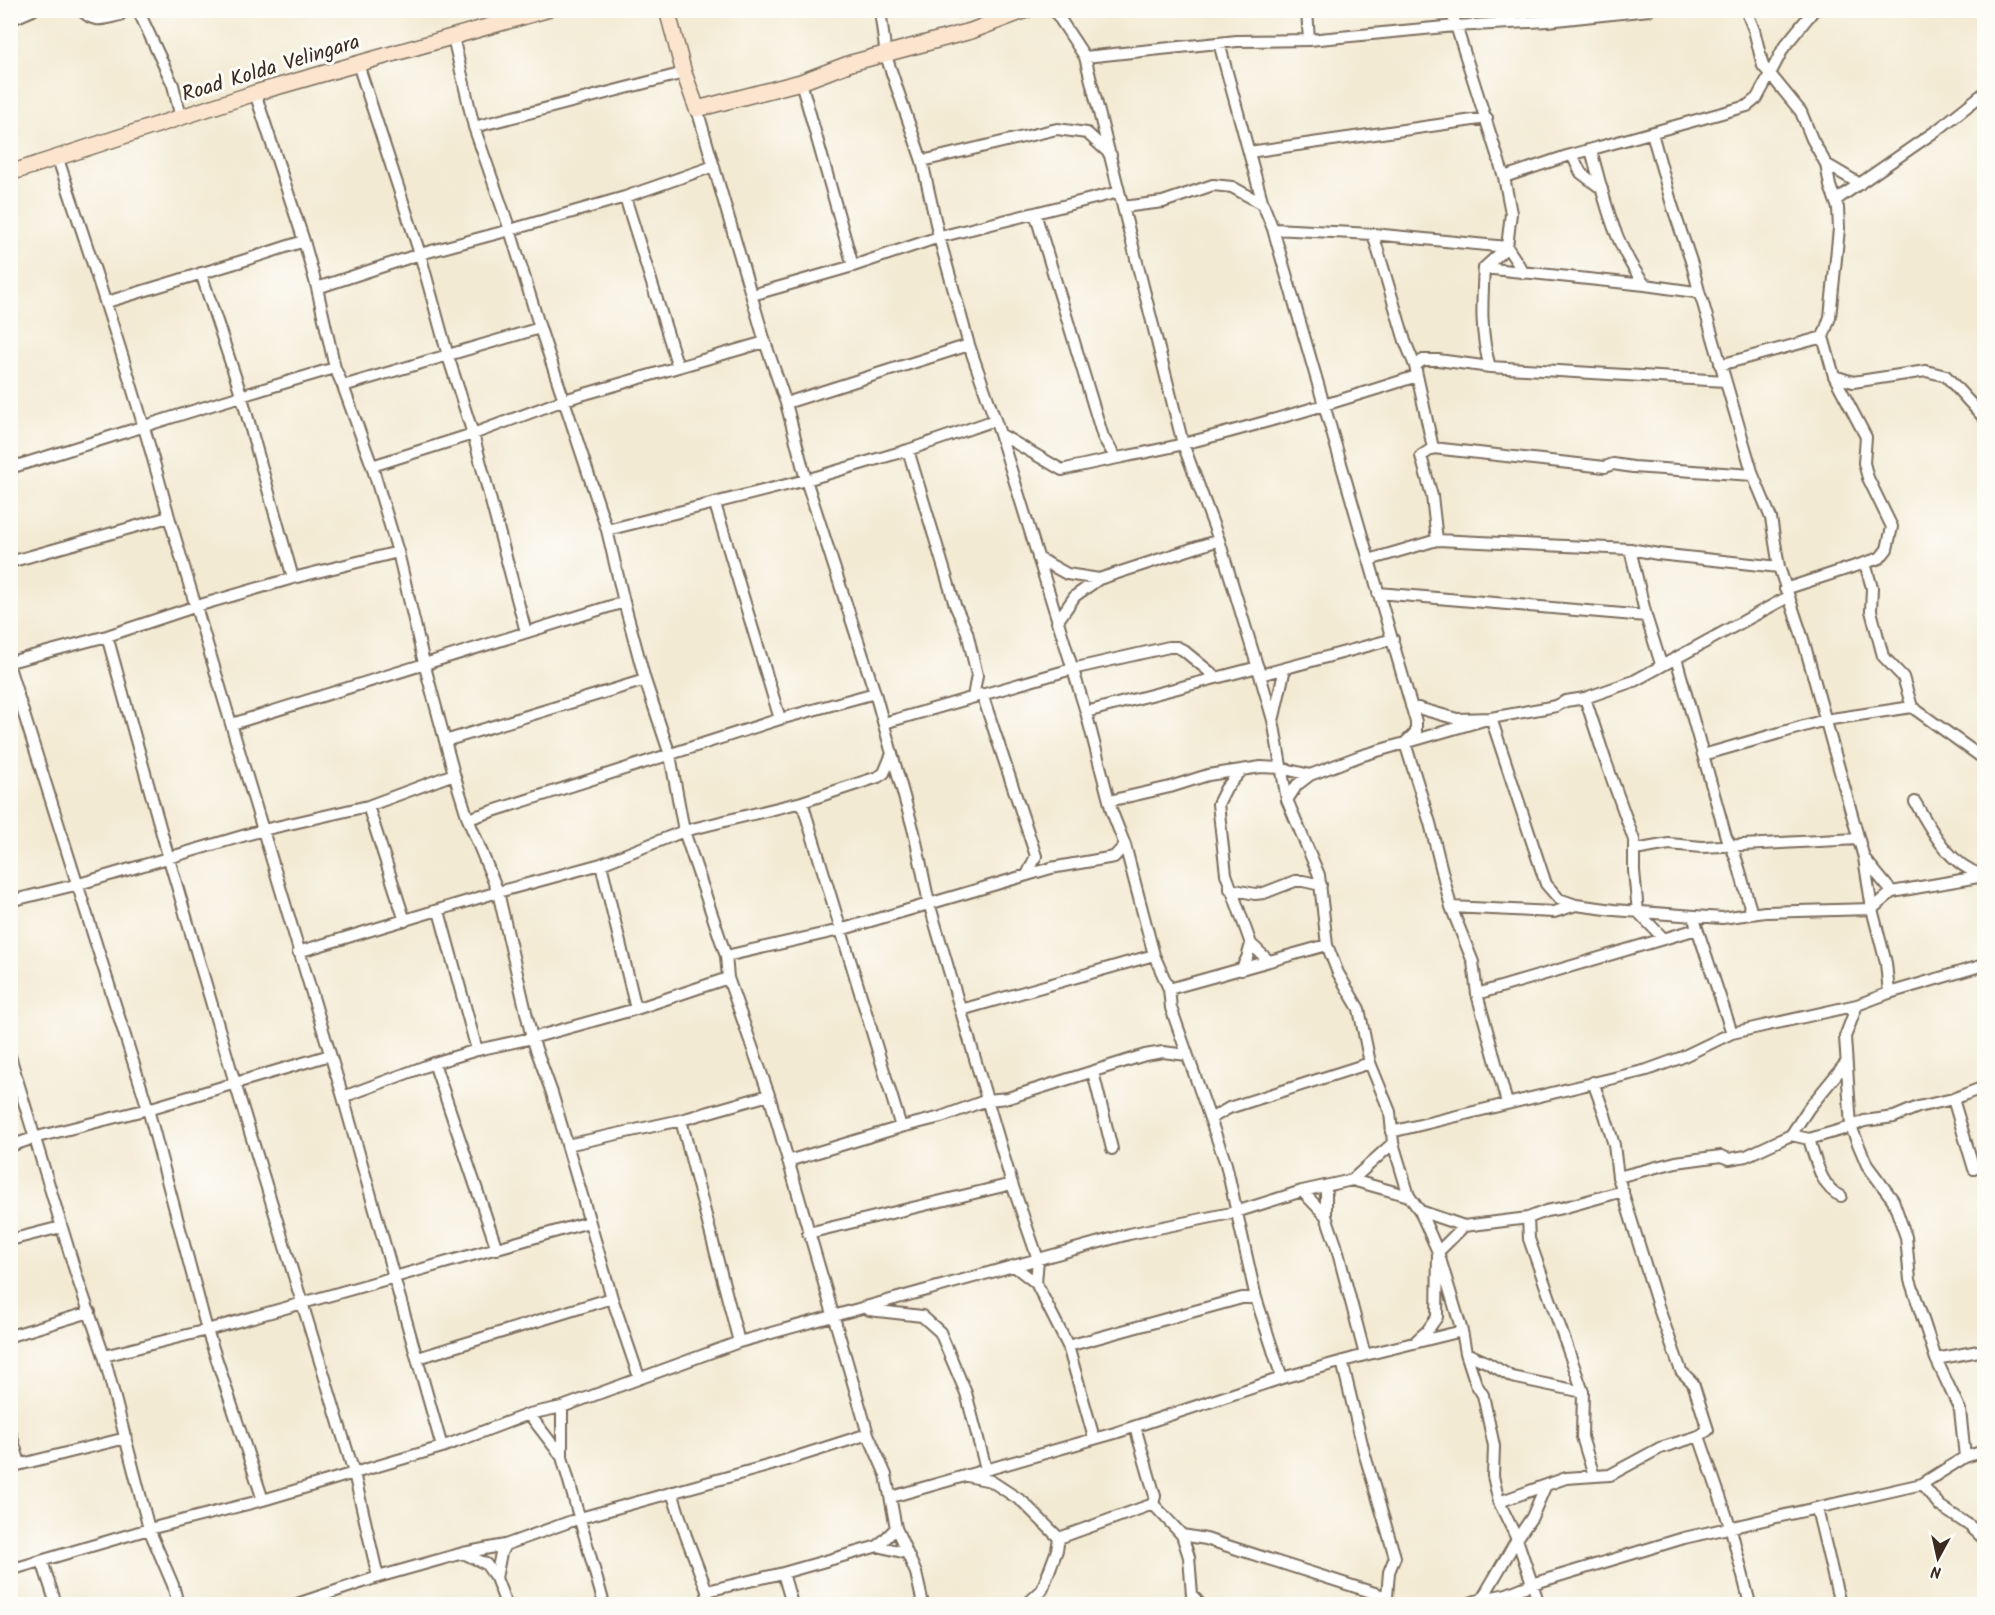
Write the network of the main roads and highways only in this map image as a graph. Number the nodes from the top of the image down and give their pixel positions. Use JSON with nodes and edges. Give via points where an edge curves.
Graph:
{"nodes":[{"id":1,"x":546,"y":10,"type":"edge"},
{"id":2,"x":667,"y":10,"type":"edge"},
{"id":3,"x":1026,"y":10,"type":"edge"},
{"id":4,"x":10,"y":173,"type":"edge"}],
"edges":[{"from":1,"to":4,"type":"main road","name":"Road Kolda Velingara","via":[[255,93]]},
{"from":2,"to":3,"type":"main road","via":[[697,109],[971,31]]}]}
